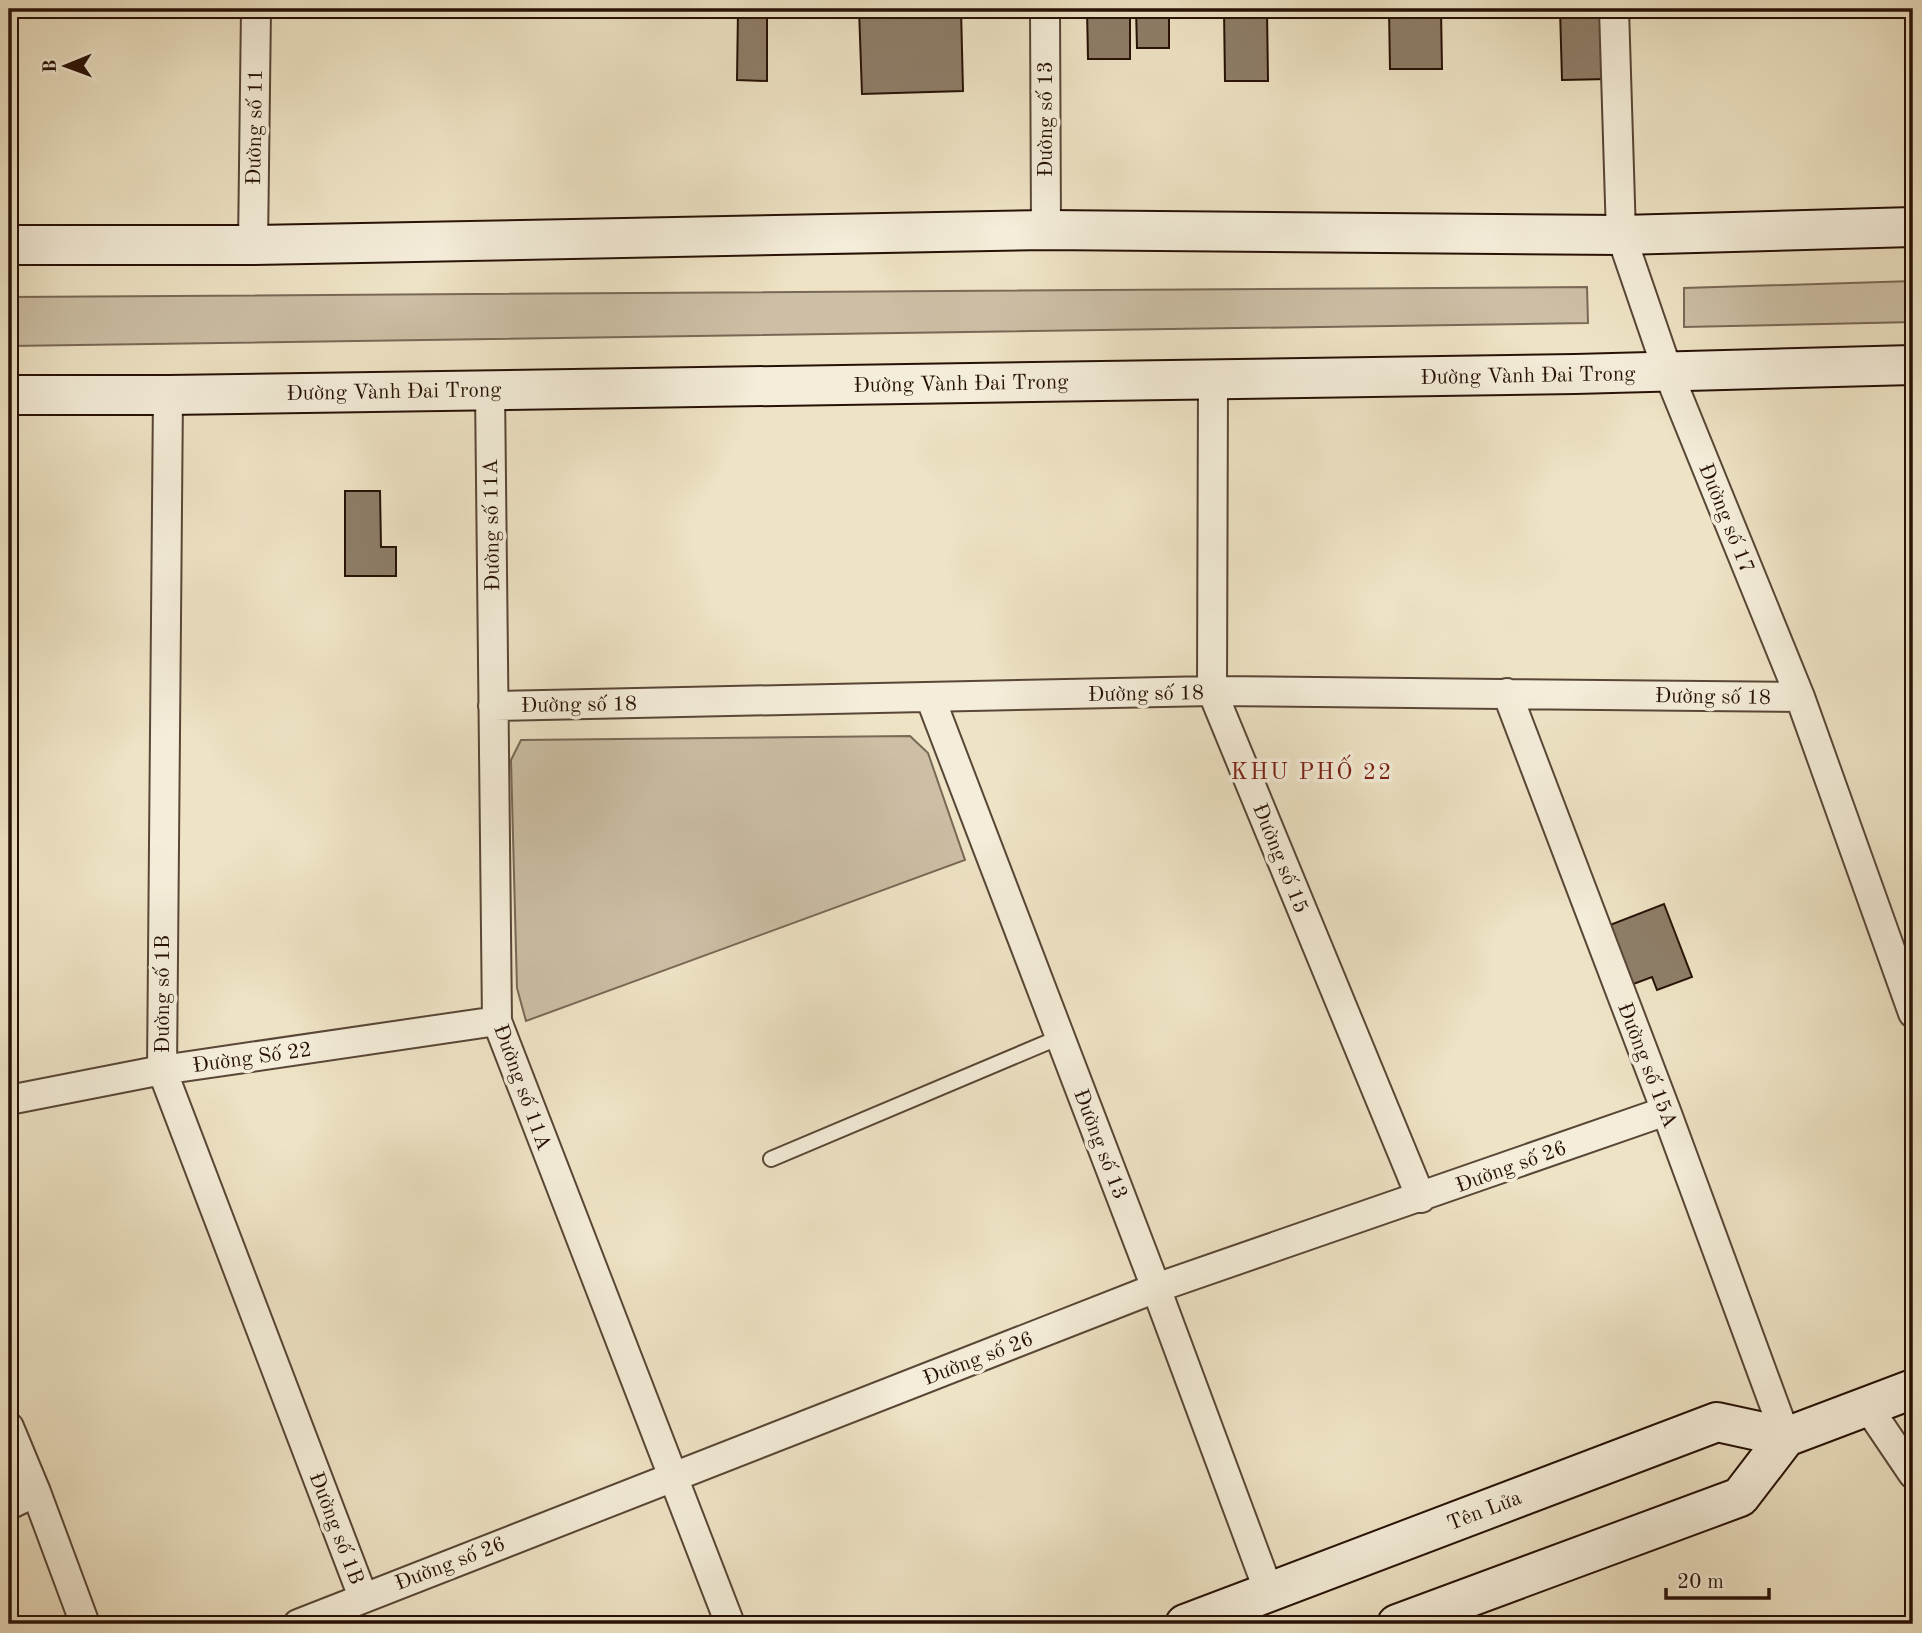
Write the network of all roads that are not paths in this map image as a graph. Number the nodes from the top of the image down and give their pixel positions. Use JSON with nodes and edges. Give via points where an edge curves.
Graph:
{"nodes":[{"id":1,"x":256,"y":9,"type":"edge"},
{"id":2,"x":1045,"y":9,"type":"edge"},
{"id":3,"x":1614,"y":9,"type":"edge"},
{"id":4,"x":1913,"y":227,"type":"edge"},
{"id":5,"x":1045,"y":230,"type":"junction"},
{"id":6,"x":1621,"y":235,"type":"junction"},
{"id":7,"x":9,"y":245,"type":"edge"},
{"id":8,"x":253,"y":245,"type":"junction"},
{"id":9,"x":1913,"y":365,"type":"edge"},
{"id":10,"x":1668,"y":372,"type":"junction"},
{"id":11,"x":1213,"y":379,"type":"junction"},
{"id":12,"x":490,"y":390,"type":"junction"},
{"id":13,"x":167,"y":395,"type":"junction"},
{"id":14,"x":9,"y":396,"type":"edge"},
{"id":15,"x":1212,"y":691,"type":"junction"},
{"id":16,"x":1507,"y":693,"type":"junction"},
{"id":17,"x":930,"y":697,"type":"junction"},
{"id":18,"x":1800,"y":697,"type":"junction"},
{"id":19,"x":493,"y":706,"type":"junction"},
{"id":20,"x":1913,"y":1013,"type":"edge"},
{"id":21,"x":497,"y":1021,"type":"junction"},
{"id":22,"x":1060,"y":1037,"type":"junction"},
{"id":23,"x":162,"y":1070,"type":"junction"},
{"id":24,"x":9,"y":1100,"type":"edge"},
{"id":25,"x":1666,"y":1111,"type":"junction"},
{"id":26,"x":771,"y":1159,"type":"dead end"},
{"id":27,"x":1421,"y":1198,"type":"junction"},
{"id":28,"x":1156,"y":1288,"type":"junction"},
{"id":29,"x":1913,"y":1390,"type":"edge"},
{"id":30,"x":1867,"y":1406,"type":"junction"},
{"id":31,"x":9,"y":1427,"type":"edge"},
{"id":32,"x":1786,"y":1437,"type":"junction"},
{"id":33,"x":1913,"y":1474,"type":"edge"},
{"id":34,"x":674,"y":1477,"type":"junction"},
{"id":35,"x":36,"y":1492,"type":"junction"},
{"id":36,"x":9,"y":1505,"type":"edge"},
{"id":37,"x":1269,"y":1592,"type":"junction"},
{"id":38,"x":363,"y":1597,"type":"junction"},
{"id":39,"x":85,"y":1624,"type":"edge"},
{"id":40,"x":298,"y":1624,"type":"edge"},
{"id":41,"x":730,"y":1624,"type":"edge"},
{"id":42,"x":1185,"y":1624,"type":"edge"},
{"id":43,"x":1396,"y":1624,"type":"edge"}],
"edges":[{"from":1,"to":8,"type":"street","name":"Đường số 11"},
{"from":2,"to":5,"type":"street","name":"Đường số 13"},
{"from":3,"to":6,"type":"street","name":"Đường số 17"},
{"from":4,"to":6,"type":"street"},
{"from":5,"to":6,"type":"street"},
{"from":5,"to":8,"type":"street"},
{"from":6,"to":10,"type":"street","name":"Đường số 17"},
{"from":7,"to":8,"type":"street"},
{"from":9,"to":10,"type":"street","name":"Đường Vành Đai Trong"},
{"from":10,"to":11,"type":"street","name":"Đường Vành Đai Trong"},
{"from":10,"to":18,"type":"street","name":"Đường số 17"},
{"from":11,"to":12,"type":"street","name":"Đường Vành Đai Trong"},
{"from":11,"to":15,"type":"street","name":"Đường số 15"},
{"from":12,"to":13,"type":"street","name":"Đường Vành Đai Trong"},
{"from":12,"to":19,"type":"street","name":"Đường số 11A"},
{"from":13,"to":14,"type":"street","name":"Đường Vành Đai Trong"},
{"from":13,"to":23,"type":"street","name":"Đường số 1B"},
{"from":15,"to":16,"type":"street","name":"Đường số 18"},
{"from":15,"to":17,"type":"street","name":"Đường số 18"},
{"from":15,"to":27,"type":"street","name":"Đường số 15"},
{"from":16,"to":18,"type":"street","name":"Đường số 18"},
{"from":16,"to":25,"type":"street","name":"Đường số 15A"},
{"from":17,"to":19,"type":"street","name":"Đường số 18"},
{"from":17,"to":22,"type":"street","name":"Đường số 13"},
{"from":18,"to":20,"type":"street","name":"Đường số 17"},
{"from":19,"to":21,"type":"street","name":"Đường số 11A"},
{"from":21,"to":23,"type":"street","name":"Đường Số 22"},
{"from":21,"to":34,"type":"street","name":"Đường số 11A"},
{"from":22,"to":26,"type":"lane"},
{"from":22,"to":28,"type":"street","name":"Đường số 13"},
{"from":23,"to":24,"type":"street","name":"Đường Số 22"},
{"from":23,"to":38,"type":"street","name":"Đường số 1B"},
{"from":25,"to":27,"type":"street","name":"Đường số 26"},
{"from":25,"to":32,"type":"street","name":"Đường số 15A"},
{"from":27,"to":28,"type":"street","name":"Đường số 26"},
{"from":28,"to":34,"type":"street","name":"Đường số 26"},
{"from":28,"to":37,"type":"street","name":"Đường số 13"},
{"from":29,"to":30,"type":"street"},
{"from":30,"to":32,"type":"street"},
{"from":30,"to":33,"type":"street"},
{"from":31,"to":35,"type":"street"},
{"from":32,"to":37,"type":"street","name":"Tên Lửa","via":[[1717,1422]]},
{"from":32,"to":43,"type":"street","via":[[1740,1497]]},
{"from":34,"to":38,"type":"street","name":"Đường số 26"},
{"from":34,"to":41,"type":"street","name":"Đường số 11A"},
{"from":35,"to":36,"type":"street"},
{"from":35,"to":39,"type":"street"},
{"from":37,"to":42,"type":"street","name":"Tên Lửa"},
{"from":38,"to":40,"type":"street","name":"Đường số 26"}]}
